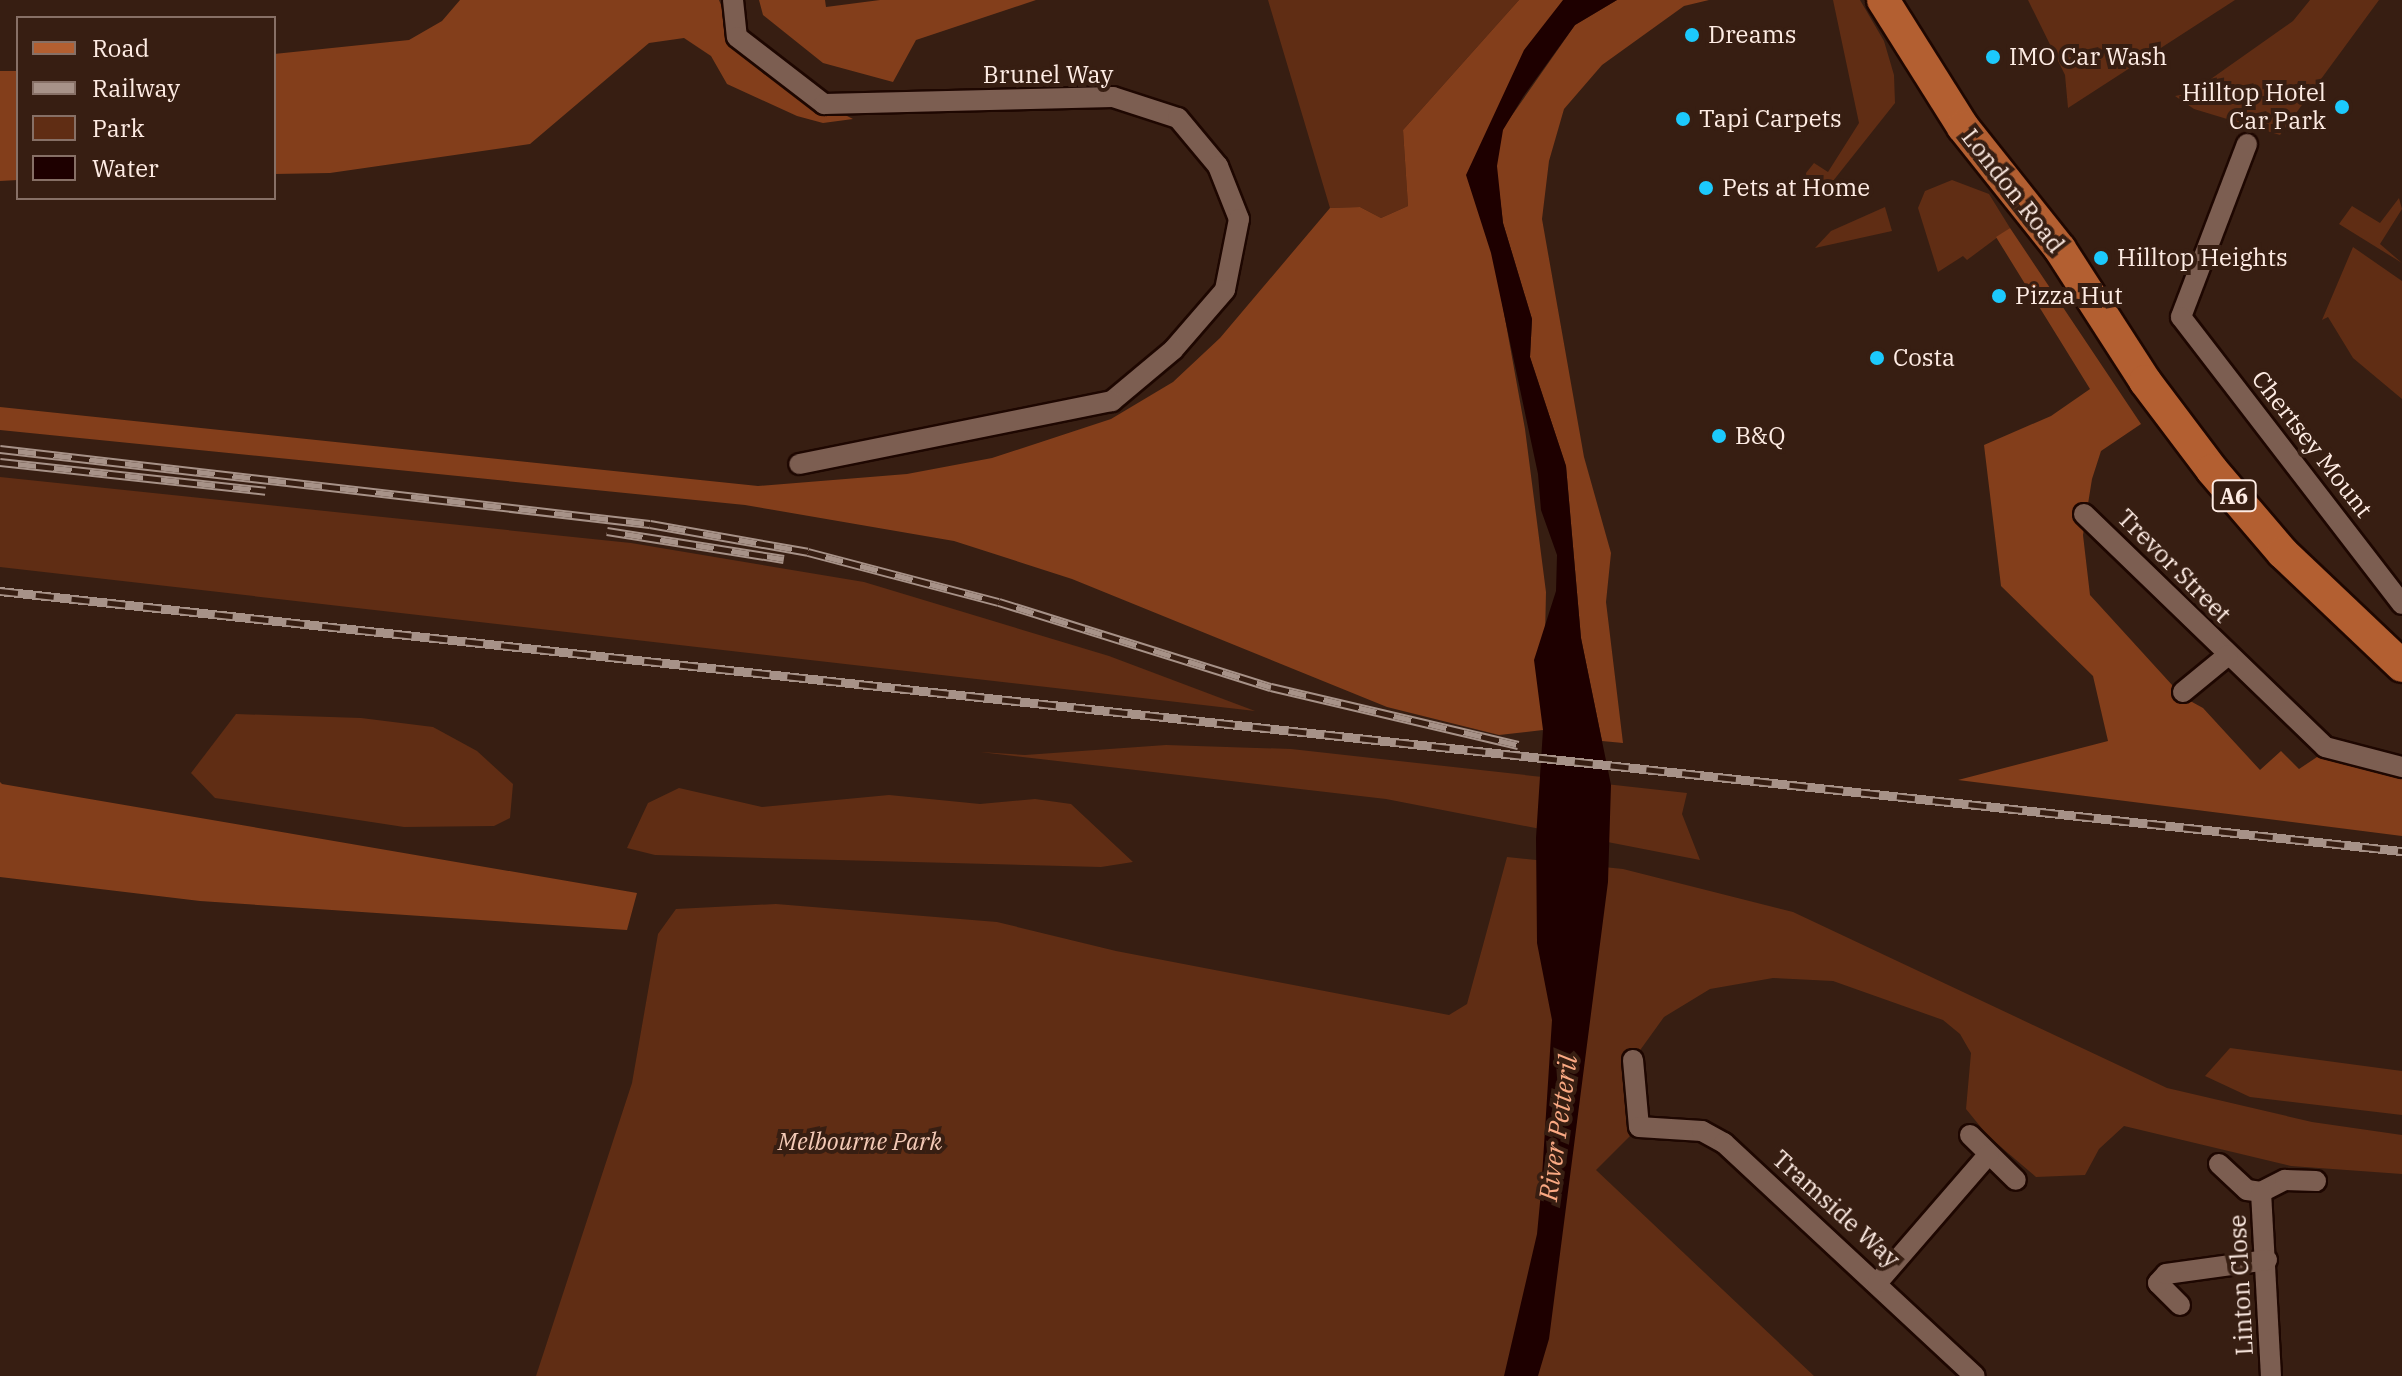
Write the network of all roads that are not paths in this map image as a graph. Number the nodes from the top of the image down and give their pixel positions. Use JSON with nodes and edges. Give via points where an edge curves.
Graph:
{"nodes":[{"id":1,"x":733,"y":0,"type":"edge"},
{"id":2,"x":1883,"y":0,"type":"edge"},
{"id":3,"x":2247,"y":144,"type":"dead end"},
{"id":4,"x":799,"y":464,"type":"dead end"},
{"id":5,"x":2084,"y":514,"type":"dead end"},
{"id":6,"x":2402,"y":604,"type":"edge"},
{"id":7,"x":2228,"y":655,"type":"junction"},
{"id":8,"x":2402,"y":666,"type":"edge"},
{"id":9,"x":2183,"y":692,"type":"dead end"},
{"id":10,"x":2402,"y":767,"type":"edge"},
{"id":11,"x":1633,"y":1060,"type":"dead end"},
{"id":12,"x":1970,"y":1135,"type":"dead end"},
{"id":13,"x":1989,"y":1154,"type":"junction"},
{"id":14,"x":2219,"y":1164,"type":"dead end"},
{"id":15,"x":2016,"y":1180,"type":"dead end"},
{"id":16,"x":2316,"y":1181,"type":"dead end"},
{"id":17,"x":2261,"y":1192,"type":"junction"},
{"id":18,"x":2267,"y":1260,"type":"junction"},
{"id":19,"x":1878,"y":1282,"type":"junction"},
{"id":20,"x":2180,"y":1305,"type":"dead end"},
{"id":21,"x":1975,"y":1376,"type":"edge"},
{"id":22,"x":2271,"y":1376,"type":"edge"}],
"edges":[{"from":1,"to":4,"type":"street","name":"Brunel Way","via":[[737,37],[824,104],[1113,97],[1178,118],[1218,166],[1239,219],[1225,290],[1173,350],[1112,401]]},
{"from":2,"to":8,"type":"main road","name":"London Road","number":"A6","via":[[1963,127],[2060,249],[2145,381],[2212,470],[2283,553]]},
{"from":3,"to":6,"type":"street","name":"Chertsey Mount","via":[[2181,317]]},
{"from":5,"to":7,"type":"street","name":"Trevor Street"},
{"from":7,"to":9,"type":"street","name":"Trevor Street"},
{"from":7,"to":10,"type":"street","name":"Trevor Street","via":[[2325,747]]},
{"from":11,"to":19,"type":"street","name":"Tramside Way","via":[[1639,1127],[1702,1131],[1724,1143]]},
{"from":12,"to":13,"type":"street"},
{"from":13,"to":15,"type":"street"},
{"from":13,"to":19,"type":"street"},
{"from":14,"to":17,"type":"street","via":[[2234,1183]]},
{"from":16,"to":17,"type":"street","via":[[2285,1180]]},
{"from":17,"to":18,"type":"street","name":"Linton Close"},
{"from":18,"to":20,"type":"street","via":[[2166,1274],[2158,1283]]},
{"from":18,"to":22,"type":"street","name":"Linton Close"},
{"from":19,"to":21,"type":"street","name":"Tramside Way"}]}
